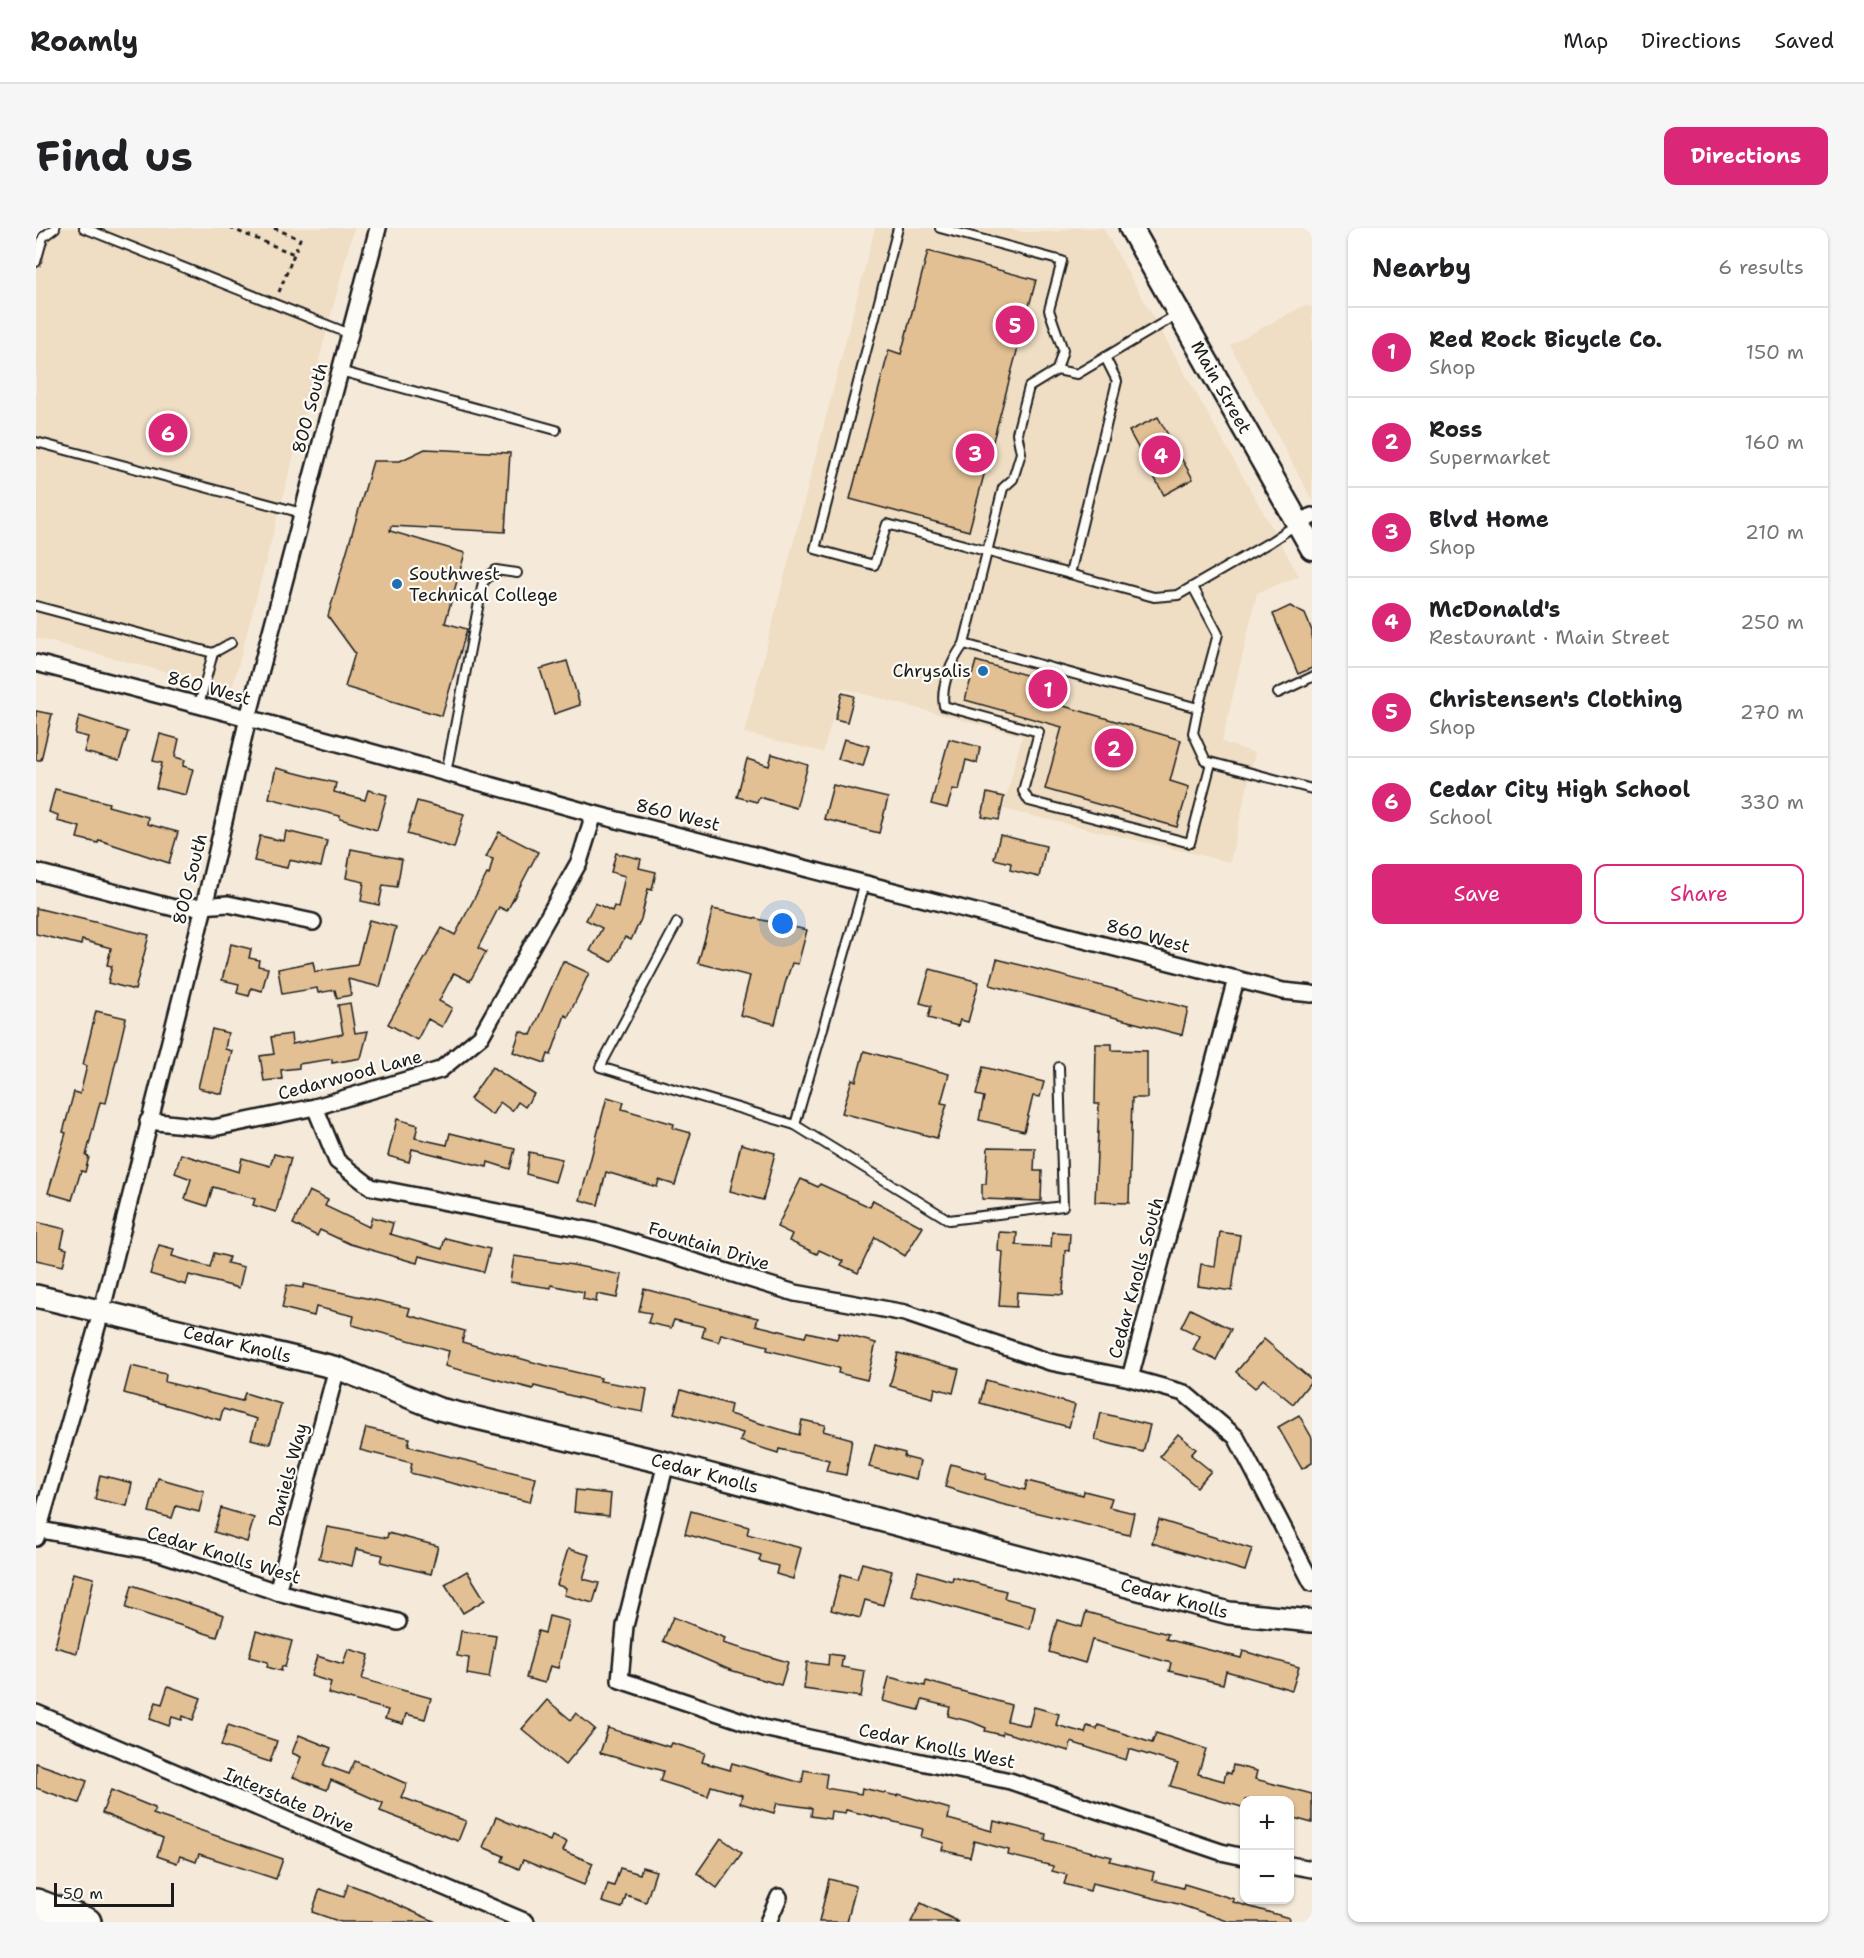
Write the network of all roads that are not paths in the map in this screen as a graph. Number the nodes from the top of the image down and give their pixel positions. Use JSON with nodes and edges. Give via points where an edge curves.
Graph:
{"nodes":[{"id":1,"x":55,"y":228,"type":"edge"},
{"id":2,"x":84,"y":228,"type":"edge"},
{"id":3,"x":378,"y":228,"type":"edge"},
{"id":4,"x":898,"y":228,"type":"edge"},
{"id":5,"x":940,"y":228,"type":"edge"},
{"id":6,"x":1131,"y":228,"type":"edge"},
{"id":7,"x":36,"y":262,"type":"edge"},
{"id":8,"x":1180,"y":313,"type":"junction"},
{"id":9,"x":350,"y":334,"type":"junction"},
{"id":10,"x":1105,"y":357,"type":"junction"},
{"id":11,"x":1057,"y":370,"type":"junction"},
{"id":12,"x":340,"y":371,"type":"junction"},
{"id":13,"x":556,"y":430,"type":"dead end"},
{"id":14,"x":36,"y":442,"type":"edge"},
{"id":15,"x":302,"y":513,"type":"junction"},
{"id":16,"x":1305,"y":519,"type":"edge"},
{"id":17,"x":1312,"y":548,"type":"edge"},
{"id":18,"x":987,"y":552,"type":"junction"},
{"id":19,"x":517,"y":573,"type":"dead end"},
{"id":20,"x":1070,"y":574,"type":"junction"},
{"id":21,"x":1193,"y":586,"type":"junction"},
{"id":22,"x":36,"y":606,"type":"edge"},
{"id":23,"x":231,"y":642,"type":"dead end"},
{"id":24,"x":964,"y":644,"type":"junction"},
{"id":25,"x":213,"y":653,"type":"junction"},
{"id":26,"x":36,"y":663,"type":"edge"},
{"id":27,"x":1312,"y":678,"type":"edge"},
{"id":28,"x":1278,"y":693,"type":"dead end"},
{"id":29,"x":199,"y":705,"type":"junction"},
{"id":30,"x":1198,"y":708,"type":"junction"},
{"id":31,"x":248,"y":718,"type":"junction"},
{"id":32,"x":1211,"y":763,"type":"junction"},
{"id":33,"x":446,"y":773,"type":"junction"},
{"id":34,"x":1312,"y":789,"type":"edge"},
{"id":35,"x":594,"y":814,"type":"junction"},
{"id":36,"x":36,"y":872,"type":"edge"},
{"id":37,"x":865,"y":883,"type":"junction"},
{"id":38,"x":204,"y":907,"type":"junction"},
{"id":39,"x":314,"y":922,"type":"dead end"},
{"id":40,"x":676,"y":923,"type":"dead end"},
{"id":41,"x":1236,"y":979,"type":"junction"},
{"id":42,"x":1312,"y":994,"type":"edge"},
{"id":43,"x":1059,"y":1067,"type":"dead end"},
{"id":44,"x":315,"y":1107,"type":"junction"},
{"id":45,"x":148,"y":1121,"type":"junction"},
{"id":46,"x":795,"y":1125,"type":"junction"},
{"id":47,"x":36,"y":1296,"type":"edge"},
{"id":48,"x":101,"y":1313,"type":"junction"},
{"id":49,"x":337,"y":1368,"type":"junction"},
{"id":50,"x":1130,"y":1378,"type":"junction"},
{"id":51,"x":666,"y":1463,"type":"junction"},
{"id":52,"x":37,"y":1532,"type":"edge"},
{"id":53,"x":1312,"y":1583,"type":"edge"},
{"id":54,"x":277,"y":1592,"type":"junction"},
{"id":55,"x":1312,"y":1621,"type":"edge"},
{"id":56,"x":398,"y":1622,"type":"dead end"},
{"id":57,"x":36,"y":1713,"type":"edge"},
{"id":58,"x":1240,"y":1856,"type":"edge"},
{"id":59,"x":1294,"y":1866,"type":"edge"},
{"id":60,"x":1312,"y":1869,"type":"edge"},
{"id":61,"x":779,"y":1897,"type":"dead end"},
{"id":62,"x":36,"y":1903,"type":"edge"},
{"id":63,"x":87,"y":1922,"type":"edge"},
{"id":64,"x":526,"y":1922,"type":"edge"},
{"id":65,"x":768,"y":1922,"type":"edge"}],
"edges":[{"from":1,"to":7,"type":"lane","via":[[43,237]]},
{"from":2,"to":9,"type":"lane"},
{"from":3,"to":9,"type":"street","name":"800 South"},
{"from":4,"to":18,"type":"lane","via":[[815,549],[874,565],[887,524]]},
{"from":5,"to":11,"type":"lane","via":[[1062,261],[1048,310],[1063,350]]},
{"from":6,"to":8,"type":"main road","name":"Main Street"},
{"from":8,"to":10,"type":"lane"},
{"from":8,"to":16,"type":"main road","name":"Main Street"},
{"from":9,"to":12,"type":"street","name":"800 South"},
{"from":10,"to":11,"type":"lane","via":[[1077,374]]},
{"from":10,"to":20,"type":"lane","via":[[1117,381]]},
{"from":11,"to":18,"type":"lane","via":[[1029,387],[1017,433],[1021,453],[1013,479],[1003,488]]},
{"from":12,"to":13,"type":"lane"},
{"from":12,"to":15,"type":"street","name":"800 South"},
{"from":14,"to":15,"type":"lane"},
{"from":15,"to":31,"type":"street","name":"800 South"},
{"from":16,"to":17,"type":"main road","name":"Main Street"},
{"from":16,"to":21,"type":"lane"},
{"from":18,"to":20,"type":"lane"},
{"from":18,"to":24,"type":"lane"},
{"from":19,"to":33,"type":"lane","via":[[496,570],[483,582]]},
{"from":20,"to":21,"type":"lane","via":[[1154,597],[1178,595]]},
{"from":21,"to":30,"type":"lane","via":[[1218,634]]},
{"from":22,"to":25,"type":"lane"},
{"from":23,"to":25,"type":"lane"},
{"from":24,"to":30,"type":"lane"},
{"from":24,"to":32,"type":"lane","via":[[953,659],[944,706],[1039,732],[1023,791],[1029,801],[1190,843]]},
{"from":25,"to":29,"type":"lane"},
{"from":26,"to":29,"type":"street","name":"860 West"},
{"from":27,"to":28,"type":"lane"},
{"from":29,"to":31,"type":"street","name":"860 West"},
{"from":30,"to":32,"type":"lane","via":[[1194,733],[1206,761]]},
{"from":31,"to":33,"type":"street","name":"860 West"},
{"from":31,"to":38,"type":"street","name":"800 South"},
{"from":32,"to":34,"type":"lane"},
{"from":33,"to":35,"type":"street","name":"860 West"},
{"from":35,"to":37,"type":"street","name":"860 West"},
{"from":35,"to":44,"type":"street","name":"Cedarwood Lane","via":[[579,862],[481,1036],[440,1070]]},
{"from":36,"to":38,"type":"street","via":[[174,908]]},
{"from":37,"to":41,"type":"street","name":"860 West"},
{"from":37,"to":46,"type":"lane"},
{"from":38,"to":39,"type":"street","via":[[228,904]]},
{"from":38,"to":45,"type":"street","name":"800 South"},
{"from":40,"to":46,"type":"lane","via":[[600,1066]]},
{"from":41,"to":42,"type":"street","name":"860 West"},
{"from":41,"to":50,"type":"street","name":"Cedar Knolls South"},
{"from":43,"to":46,"type":"lane","via":[[1063,1206],[949,1220]]},
{"from":44,"to":45,"type":"street","name":"Cedarwood Lane","via":[[213,1128]]},
{"from":44,"to":50,"type":"street","name":"Fountain Drive","via":[[337,1161],[370,1187],[598,1232],[795,1293],[905,1313],[1050,1362]]},
{"from":45,"to":48,"type":"street","name":"800 South"},
{"from":47,"to":48,"type":"street","name":"Cedar Knolls"},
{"from":48,"to":49,"type":"street","name":"Cedar Knolls"},
{"from":48,"to":52,"type":"street","name":"800 South"},
{"from":49,"to":51,"type":"street","name":"Cedar Knolls","via":[[439,1409]]},
{"from":49,"to":54,"type":"street","name":"Daniels Way"},
{"from":50,"to":53,"type":"street","name":"Cedar Knolls South","via":[[1184,1394],[1236,1437]]},
{"from":51,"to":55,"type":"street","name":"Cedar Knolls","via":[[1229,1612]]},
{"from":51,"to":58,"type":"street","name":"Cedar Knolls West","via":[[625,1626],[620,1680],[763,1728],[1010,1781]]},
{"from":52,"to":54,"type":"street","name":"Cedar Knolls West","via":[[157,1552]]},
{"from":54,"to":56,"type":"street","name":"Cedar Knolls West"},
{"from":57,"to":64,"type":"street","name":"Interstate Drive"},
{"from":59,"to":60,"type":"street"},
{"from":61,"to":65,"type":"street"},
{"from":62,"to":63,"type":"highway"}]}
